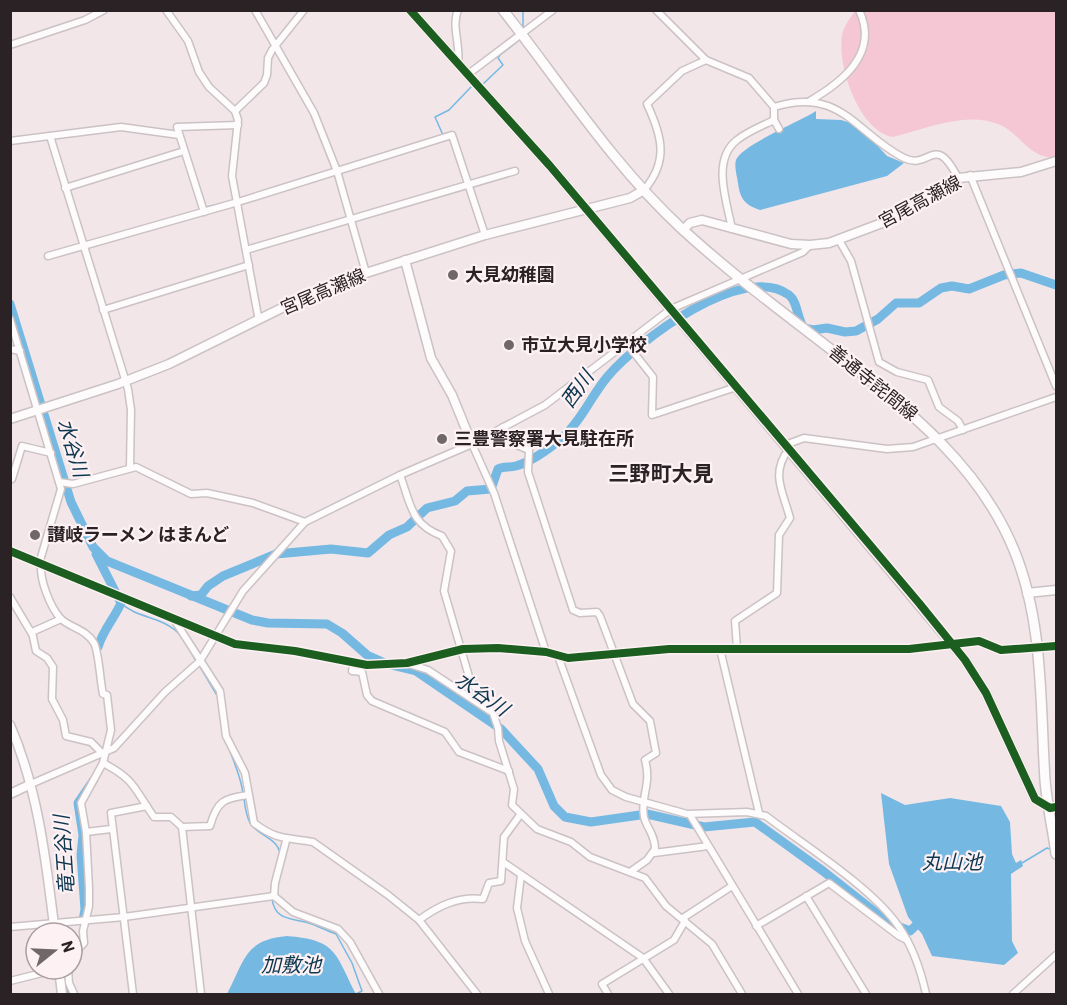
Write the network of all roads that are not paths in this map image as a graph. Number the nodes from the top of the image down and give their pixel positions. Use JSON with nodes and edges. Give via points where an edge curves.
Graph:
{"nodes":[{"id":1,"x":104,"y":10,"type":"edge"},
{"id":2,"x":166,"y":10,"type":"edge"},
{"id":3,"x":255,"y":10,"type":"edge"},
{"id":4,"x":304,"y":10,"type":"edge"},
{"id":5,"x":410,"y":10,"type":"edge"},
{"id":6,"x":458,"y":10,"type":"edge"},
{"id":7,"x":503,"y":10,"type":"edge"},
{"id":8,"x":553,"y":10,"type":"edge"},
{"id":9,"x":656,"y":10,"type":"edge"},
{"id":10,"x":859,"y":10,"type":"edge"},
{"id":11,"x":522,"y":34,"type":"junction"},
{"id":12,"x":10,"y":45,"type":"edge"},
{"id":13,"x":276,"y":45,"type":"junction"},
{"id":14,"x":706,"y":60,"type":"junction"},
{"id":15,"x":458,"y":64,"type":"junction"},
{"id":16,"x":467,"y":75,"type":"junction"},
{"id":17,"x":807,"y":102,"type":"junction"},
{"id":18,"x":774,"y":107,"type":"junction"},
{"id":19,"x":235,"y":111,"type":"junction"},
{"id":20,"x":774,"y":120,"type":"junction"},
{"id":21,"x":238,"y":125,"type":"junction"},
{"id":22,"x":779,"y":129,"type":"dead end"},
{"id":23,"x":179,"y":135,"type":"junction"},
{"id":24,"x":50,"y":136,"type":"junction"},
{"id":25,"x":10,"y":141,"type":"edge"},
{"id":26,"x":184,"y":151,"type":"junction"},
{"id":27,"x":1056,"y":161,"type":"edge"},
{"id":28,"x":337,"y":171,"type":"junction"},
{"id":29,"x":514,"y":171,"type":"dead end"},
{"id":30,"x":970,"y":176,"type":"junction"},
{"id":31,"x":958,"y":178,"type":"junction"},
{"id":32,"x":470,"y":184,"type":"junction"},
{"id":33,"x":65,"y":188,"type":"junction"},
{"id":34,"x":644,"y":190,"type":"junction"},
{"id":35,"x":238,"y":202,"type":"junction"},
{"id":36,"x":585,"y":208,"type":"junction"},
{"id":37,"x":204,"y":212,"type":"junction"},
{"id":38,"x":350,"y":220,"type":"junction"},
{"id":39,"x":732,"y":229,"type":"junction"},
{"id":40,"x":683,"y":230,"type":"junction"},
{"id":41,"x":485,"y":235,"type":"junction"},
{"id":42,"x":839,"y":240,"type":"junction"},
{"id":43,"x":810,"y":245,"type":"junction"},
{"id":44,"x":82,"y":246,"type":"junction"},
{"id":45,"x":246,"y":250,"type":"junction"},
{"id":46,"x":48,"y":256,"type":"dead end"},
{"id":47,"x":405,"y":261,"type":"junction"},
{"id":48,"x":249,"y":265,"type":"junction"},
{"id":49,"x":366,"y":273,"type":"junction"},
{"id":50,"x":740,"y":280,"type":"junction"},
{"id":51,"x":671,"y":309,"type":"junction"},
{"id":52,"x":103,"y":310,"type":"junction"},
{"id":53,"x":258,"y":316,"type":"dead end"},
{"id":54,"x":10,"y":319,"type":"edge"},
{"id":55,"x":627,"y":344,"type":"junction"},
{"id":56,"x":10,"y":349,"type":"edge"},
{"id":57,"x":20,"y":351,"type":"junction"},
{"id":58,"x":126,"y":381,"type":"junction"},
{"id":59,"x":1056,"y":386,"type":"edge"},
{"id":60,"x":736,"y":387,"type":"junction"},
{"id":61,"x":1056,"y":398,"type":"edge"},
{"id":62,"x":38,"y":410,"type":"junction"},
{"id":63,"x":10,"y":419,"type":"edge"},
{"id":64,"x":503,"y":427,"type":"junction"},
{"id":65,"x":963,"y":430,"type":"junction"},
{"id":66,"x":939,"y":439,"type":"junction"},
{"id":67,"x":472,"y":444,"type":"junction"},
{"id":68,"x":787,"y":447,"type":"junction"},
{"id":69,"x":51,"y":453,"type":"junction"},
{"id":70,"x":130,"y":467,"type":"junction"},
{"id":71,"x":400,"y":475,"type":"junction"},
{"id":72,"x":12,"y":479,"type":"dead end"},
{"id":73,"x":60,"y":483,"type":"junction"},
{"id":74,"x":306,"y":522,"type":"junction"},
{"id":75,"x":10,"y":551,"type":"edge"},
{"id":76,"x":40,"y":565,"type":"junction"},
{"id":77,"x":1056,"y":590,"type":"edge"},
{"id":78,"x":1027,"y":593,"type":"junction"},
{"id":79,"x":10,"y":597,"type":"edge"},
{"id":80,"x":61,"y":619,"type":"junction"},
{"id":81,"x":175,"y":621,"type":"junction"},
{"id":82,"x":32,"y":634,"type":"junction"},
{"id":83,"x":217,"y":637,"type":"junction"},
{"id":84,"x":953,"y":645,"type":"junction"},
{"id":85,"x":1037,"y":646,"type":"junction"},
{"id":86,"x":1056,"y":646,"type":"edge"},
{"id":87,"x":737,"y":648,"type":"junction"},
{"id":88,"x":463,"y":649,"type":"junction"},
{"id":89,"x":720,"y":649,"type":"junction"},
{"id":90,"x":546,"y":652,"type":"junction"},
{"id":91,"x":614,"y":654,"type":"junction"},
{"id":92,"x":558,"y":655,"type":"junction"},
{"id":93,"x":199,"y":662,"type":"junction"},
{"id":94,"x":354,"y":663,"type":"junction"},
{"id":95,"x":407,"y":663,"type":"junction"},
{"id":96,"x":493,"y":713,"type":"junction"},
{"id":97,"x":10,"y":725,"type":"edge"},
{"id":98,"x":104,"y":752,"type":"junction"},
{"id":99,"x":103,"y":763,"type":"junction"},
{"id":100,"x":509,"y":771,"type":"junction"},
{"id":101,"x":31,"y":784,"type":"junction"},
{"id":102,"x":10,"y":794,"type":"edge"},
{"id":103,"x":245,"y":796,"type":"junction"},
{"id":104,"x":643,"y":803,"type":"junction"},
{"id":105,"x":147,"y":806,"type":"junction"},
{"id":106,"x":1053,"y":808,"type":"edge"},
{"id":107,"x":759,"y":813,"type":"junction"},
{"id":108,"x":520,"y":814,"type":"junction"},
{"id":109,"x":690,"y":815,"type":"junction"},
{"id":110,"x":182,"y":828,"type":"junction"},
{"id":111,"x":111,"y":829,"type":"junction"},
{"id":112,"x":86,"y":832,"type":"junction"},
{"id":113,"x":286,"y":841,"type":"junction"},
{"id":114,"x":708,"y":846,"type":"junction"},
{"id":115,"x":654,"y":853,"type":"junction"},
{"id":116,"x":1056,"y":854,"type":"edge"},
{"id":117,"x":503,"y":862,"type":"junction"},
{"id":118,"x":630,"y":872,"type":"junction"},
{"id":119,"x":521,"y":875,"type":"junction"},
{"id":120,"x":732,"y":886,"type":"junction"},
{"id":121,"x":274,"y":896,"type":"junction"},
{"id":122,"x":806,"y":896,"type":"junction"},
{"id":123,"x":191,"y":907,"type":"junction"},
{"id":124,"x":124,"y":917,"type":"junction"},
{"id":125,"x":684,"y":919,"type":"junction"},
{"id":126,"x":84,"y":920,"type":"junction"},
{"id":127,"x":419,"y":920,"type":"junction"},
{"id":128,"x":53,"y":921,"type":"edge"},
{"id":129,"x":68,"y":921,"type":"edge"},
{"id":130,"x":756,"y":926,"type":"junction"},
{"id":131,"x":908,"y":940,"type":"junction"},
{"id":132,"x":1056,"y":955,"type":"edge"},
{"id":133,"x":643,"y":958,"type":"junction"},
{"id":134,"x":133,"y":994,"type":"edge"},
{"id":135,"x":201,"y":994,"type":"edge"},
{"id":136,"x":379,"y":994,"type":"edge"},
{"id":137,"x":477,"y":994,"type":"edge"},
{"id":138,"x":549,"y":994,"type":"edge"},
{"id":139,"x":608,"y":994,"type":"edge"},
{"id":140,"x":669,"y":994,"type":"edge"},
{"id":141,"x":742,"y":994,"type":"edge"},
{"id":142,"x":798,"y":994,"type":"edge"},
{"id":143,"x":866,"y":994,"type":"edge"},
{"id":144,"x":926,"y":994,"type":"edge"},
{"id":145,"x":1013,"y":994,"type":"edge"}],
"edges":[{"from":1,"to":12,"type":"street","via":[[86,20]]},
{"from":2,"to":19,"type":"street","via":[[188,41],[209,87]]},
{"from":3,"to":13,"type":"street"},
{"from":4,"to":13,"type":"street"},
{"from":5,"to":15,"type":"main road"},
{"from":6,"to":15,"type":"street"},
{"from":7,"to":11,"type":"main road","name":"善通寺詫間線"},
{"from":8,"to":11,"type":"street"},
{"from":9,"to":14,"type":"street"},
{"from":10,"to":17,"type":"street","via":[[865,32],[860,55],[838,85]]},
{"from":11,"to":16,"type":"street"},
{"from":11,"to":34,"type":"main road","name":"善通寺詫間線"},
{"from":13,"to":19,"type":"street","via":[[267,58],[264,83]]},
{"from":13,"to":28,"type":"street","via":[[314,113]]},
{"from":14,"to":18,"type":"street","via":[[749,78]]},
{"from":14,"to":34,"type":"street","via":[[682,71],[647,104],[661,140],[661,152],[656,176]]},
{"from":15,"to":16,"type":"main road"},
{"from":16,"to":36,"type":"main road"},
{"from":17,"to":18,"type":"street","via":[[800,100]]},
{"from":17,"to":31,"type":"street","via":[[844,112],[902,158],[918,160],[942,155],[950,160]]},
{"from":18,"to":20,"type":"street"},
{"from":19,"to":21,"type":"street"},
{"from":20,"to":22,"type":"street"},
{"from":20,"to":39,"type":"street","via":[[736,140],[723,160]]},
{"from":21,"to":23,"type":"street","via":[[177,127]]},
{"from":21,"to":35,"type":"street","via":[[232,176]]},
{"from":23,"to":24,"type":"street","via":[[121,127]]},
{"from":23,"to":26,"type":"street"},
{"from":24,"to":25,"type":"street"},
{"from":24,"to":33,"type":"street"},
{"from":26,"to":33,"type":"street"},
{"from":26,"to":37,"type":"street"},
{"from":27,"to":30,"type":"main road","name":"宮尾高瀬線","via":[[1021,172]]},
{"from":28,"to":32,"type":"street","via":[[452,135]]},
{"from":28,"to":35,"type":"street"},
{"from":28,"to":38,"type":"street"},
{"from":29,"to":32,"type":"street"},
{"from":30,"to":31,"type":"main road","name":"宮尾高瀬線"},
{"from":30,"to":59,"type":"street"},
{"from":31,"to":42,"type":"main road","name":"宮尾高瀬線","via":[[904,212]]},
{"from":32,"to":38,"type":"street"},
{"from":32,"to":41,"type":"street"},
{"from":33,"to":44,"type":"street"},
{"from":34,"to":36,"type":"main road","name":"宮尾高瀬線","via":[[630,198]]},
{"from":34,"to":40,"type":"main road","name":"善通寺詫間線"},
{"from":35,"to":37,"type":"street"},
{"from":35,"to":45,"type":"street"},
{"from":36,"to":41,"type":"main road","name":"宮尾高瀬線"},
{"from":36,"to":51,"type":"main road"},
{"from":37,"to":44,"type":"street"},
{"from":38,"to":45,"type":"street"},
{"from":38,"to":49,"type":"street"},
{"from":39,"to":40,"type":"main road","name":"宮尾高瀬線","via":[[702,220]]},
{"from":39,"to":43,"type":"main road","name":"宮尾高瀬線"},
{"from":40,"to":50,"type":"main road","name":"善通寺詫間線"},
{"from":41,"to":47,"type":"main road","name":"宮尾高瀬線"},
{"from":42,"to":43,"type":"main road","name":"宮尾高瀬線"},
{"from":42,"to":65,"type":"street","via":[[851,261],[879,362],[897,372],[928,380],[939,407],[958,421]]},
{"from":43,"to":50,"type":"street","via":[[803,252]]},
{"from":44,"to":46,"type":"street"},
{"from":44,"to":52,"type":"street"},
{"from":45,"to":48,"type":"street"},
{"from":47,"to":49,"type":"main road","name":"宮尾高瀬線"},
{"from":47,"to":67,"type":"main road","via":[[431,358],[452,395]]},
{"from":48,"to":52,"type":"street"},
{"from":48,"to":53,"type":"street"},
{"from":49,"to":58,"type":"main road","name":"宮尾高瀬線","via":[[306,296],[184,358]]},
{"from":50,"to":51,"type":"street"},
{"from":50,"to":66,"type":"main road","name":"善通寺詫間線","via":[[896,400]]},
{"from":51,"to":55,"type":"street"},
{"from":51,"to":60,"type":"main road"},
{"from":52,"to":58,"type":"street"},
{"from":54,"to":57,"type":"street"},
{"from":55,"to":60,"type":"street","via":[[653,377],[652,415]]},
{"from":55,"to":64,"type":"street","via":[[545,405]]},
{"from":56,"to":57,"type":"street"},
{"from":57,"to":62,"type":"street"},
{"from":58,"to":62,"type":"main road","name":"宮尾高瀬線"},
{"from":58,"to":70,"type":"street","via":[[131,410]]},
{"from":60,"to":68,"type":"main road"},
{"from":61,"to":65,"type":"street"},
{"from":62,"to":63,"type":"main road","name":"宮尾高瀬線"},
{"from":62,"to":69,"type":"street"},
{"from":64,"to":67,"type":"street"},
{"from":64,"to":91,"type":"street","via":[[517,445],[529,450],[528,472],[573,610],[597,612]]},
{"from":65,"to":66,"type":"street"},
{"from":66,"to":68,"type":"street","via":[[900,449],[804,438]]},
{"from":66,"to":78,"type":"main road","name":"善通寺詫間線","via":[[997,513]]},
{"from":67,"to":71,"type":"street"},
{"from":67,"to":90,"type":"street","via":[[494,493]]},
{"from":68,"to":84,"type":"main road"},
{"from":68,"to":87,"type":"street","via":[[777,478],[790,518],[778,535],[777,592],[735,621]]},
{"from":69,"to":72,"type":"street","via":[[21,446]]},
{"from":69,"to":73,"type":"street"},
{"from":70,"to":73,"type":"street","via":[[73,484]]},
{"from":70,"to":74,"type":"street","via":[[191,494],[207,493],[253,503]]},
{"from":71,"to":74,"type":"street"},
{"from":71,"to":88,"type":"street","via":[[417,521],[442,536],[451,551],[444,591]]},
{"from":73,"to":76,"type":"street","via":[[62,489]]},
{"from":74,"to":83,"type":"street","via":[[243,591]]},
{"from":75,"to":76,"type":"street"},
{"from":76,"to":80,"type":"street","via":[[46,591]]},
{"from":76,"to":81,"type":"street"},
{"from":77,"to":78,"type":"main road"},
{"from":78,"to":85,"type":"main road","name":"善通寺詫間線"},
{"from":79,"to":82,"type":"street"},
{"from":80,"to":82,"type":"street"},
{"from":80,"to":98,"type":"street","via":[[85,633],[96,646],[111,730]]},
{"from":81,"to":83,"type":"street"},
{"from":81,"to":93,"type":"street"},
{"from":82,"to":98,"type":"street","via":[[36,651],[53,667],[52,699],[66,736],[91,742]]},
{"from":83,"to":93,"type":"street"},
{"from":83,"to":94,"type":"street","via":[[235,644]]},
{"from":84,"to":85,"type":"street","via":[[979,641],[1001,650]]},
{"from":84,"to":87,"type":"street","via":[[860,651]]},
{"from":84,"to":106,"type":"main road","via":[[987,693],[1035,799]]},
{"from":85,"to":86,"type":"street"},
{"from":85,"to":106,"type":"main road","name":"善通寺詫間線","via":[[1046,783]]},
{"from":87,"to":89,"type":"street"},
{"from":88,"to":90,"type":"street"},
{"from":88,"to":95,"type":"street"},
{"from":88,"to":96,"type":"street","via":[[470,680]]},
{"from":89,"to":91,"type":"street"},
{"from":89,"to":107,"type":"street"},
{"from":90,"to":92,"type":"street"},
{"from":91,"to":92,"type":"street","via":[[568,658]]},
{"from":91,"to":104,"type":"street","via":[[633,704],[650,721],[652,730],[656,753],[645,760],[649,776]]},
{"from":92,"to":104,"type":"street","via":[[601,775],[612,790]]},
{"from":93,"to":98,"type":"street","via":[[165,692],[114,748]]},
{"from":93,"to":103,"type":"street","via":[[220,691],[226,736],[246,773]]},
{"from":94,"to":95,"type":"street"},
{"from":94,"to":100,"type":"street","via":[[352,671],[362,672],[372,701],[445,732],[459,752]]},
{"from":95,"to":96,"type":"street","via":[[428,670]]},
{"from":96,"to":100,"type":"street"},
{"from":97,"to":101,"type":"main road"},
{"from":98,"to":99,"type":"street"},
{"from":98,"to":101,"type":"street"},
{"from":99,"to":105,"type":"street","via":[[123,774],[139,790]]},
{"from":99,"to":112,"type":"street","via":[[81,803]]},
{"from":100,"to":108,"type":"street","via":[[514,789],[512,805]]},
{"from":101,"to":102,"type":"main road"},
{"from":101,"to":128,"type":"main road","via":[[43,840]]},
{"from":103,"to":110,"type":"street","via":[[218,805],[210,826]]},
{"from":103,"to":113,"type":"street","via":[[254,823]]},
{"from":104,"to":109,"type":"street"},
{"from":104,"to":115,"type":"street"},
{"from":105,"to":110,"type":"street","via":[[154,817],[171,817]]},
{"from":105,"to":111,"type":"street","via":[[111,813]]},
{"from":106,"to":116,"type":"main road","name":"善通寺詫間線"},
{"from":107,"to":109,"type":"street"},
{"from":107,"to":131,"type":"street","via":[[882,906]]},
{"from":108,"to":117,"type":"street","via":[[504,837]]},
{"from":108,"to":118,"type":"street","via":[[546,834],[571,842],[590,857]]},
{"from":109,"to":114,"type":"street"},
{"from":110,"to":123,"type":"street"},
{"from":111,"to":112,"type":"street"},
{"from":111,"to":124,"type":"street"},
{"from":112,"to":126,"type":"street","via":[[89,888]]},
{"from":113,"to":121,"type":"street"},
{"from":113,"to":127,"type":"street","via":[[313,842]]},
{"from":114,"to":115,"type":"street"},
{"from":114,"to":120,"type":"street"},
{"from":115,"to":118,"type":"street"},
{"from":117,"to":119,"type":"street"},
{"from":117,"to":127,"type":"street","via":[[501,881],[489,883],[483,899],[460,898],[437,906]]},
{"from":118,"to":125,"type":"street","via":[[645,878],[666,906]]},
{"from":119,"to":133,"type":"street"},
{"from":119,"to":138,"type":"street","via":[[517,908],[525,941]]},
{"from":120,"to":125,"type":"street"},
{"from":120,"to":130,"type":"street"},
{"from":121,"to":123,"type":"street"},
{"from":121,"to":136,"type":"street","via":[[293,912],[338,929],[350,942]]},
{"from":122,"to":130,"type":"street"},
{"from":122,"to":131,"type":"street","via":[[829,883]]},
{"from":122,"to":143,"type":"street"},
{"from":123,"to":124,"type":"street"},
{"from":123,"to":135,"type":"street"},
{"from":124,"to":126,"type":"street"},
{"from":124,"to":134,"type":"street"},
{"from":125,"to":133,"type":"street","via":[[674,940]]},
{"from":125,"to":141,"type":"street","via":[[712,944]]},
{"from":126,"to":129,"type":"street"},
{"from":127,"to":137,"type":"street"},
{"from":130,"to":142,"type":"street"},
{"from":131,"to":144,"type":"street"},
{"from":132,"to":145,"type":"street"},
{"from":133,"to":139,"type":"street","via":[[602,984]]},
{"from":133,"to":140,"type":"street"}]}
